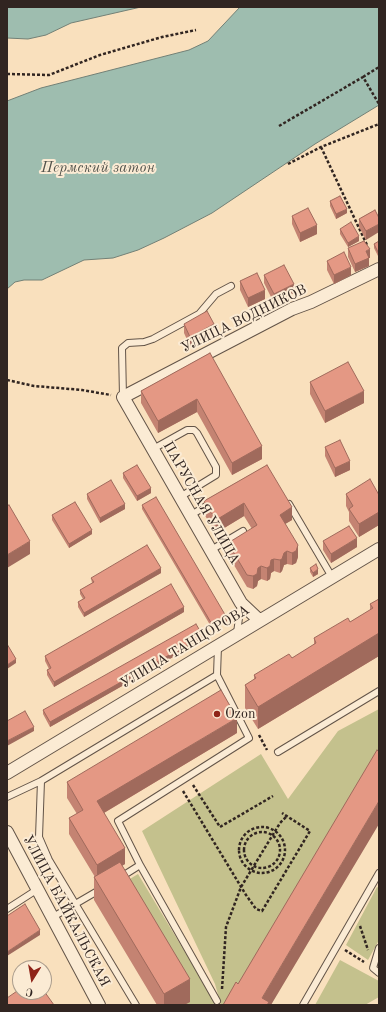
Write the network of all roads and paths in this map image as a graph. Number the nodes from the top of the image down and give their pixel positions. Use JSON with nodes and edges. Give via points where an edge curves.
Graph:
{"nodes":[{"id":1,"x":196,"y":30,"type":"dead end"},
{"id":2,"x":379,"y":67,"type":"edge"},
{"id":3,"x":7,"y":74,"type":"edge"},
{"id":4,"x":362,"y":77,"type":"junction"},
{"id":5,"x":379,"y":104,"type":"edge"},
{"id":6,"x":379,"y":124,"type":"edge"},
{"id":7,"x":279,"y":126,"type":"dead end"},
{"id":8,"x":321,"y":147,"type":"junction"},
{"id":9,"x":288,"y":164,"type":"dead end"},
{"id":10,"x":368,"y":248,"type":"edge"},
{"id":11,"x":379,"y":269,"type":"edge"},
{"id":12,"x":231,"y":286,"type":"dead end"},
{"id":13,"x":7,"y":380,"type":"edge"},
{"id":14,"x":123,"y":397,"type":"junction"},
{"id":15,"x":153,"y":449,"type":"junction"},
{"id":16,"x":284,"y":496,"type":"edge"},
{"id":17,"x":180,"y":497,"type":"junction"},
{"id":18,"x":216,"y":500,"type":"edge"},
{"id":19,"x":191,"y":515,"type":"junction"},
{"id":20,"x":243,"y":531,"type":"dead end"},
{"id":21,"x":379,"y":549,"type":"edge"},
{"id":22,"x":211,"y":550,"type":"junction"},
{"id":23,"x":332,"y":577,"type":"junction"},
{"id":24,"x":241,"y":603,"type":"junction"},
{"id":25,"x":259,"y":620,"type":"junction"},
{"id":26,"x":237,"y":633,"type":"junction"},
{"id":27,"x":218,"y":645,"type":"junction"},
{"id":28,"x":217,"y":675,"type":"junction"},
{"id":29,"x":379,"y":690,"type":"edge"},
{"id":30,"x":255,"y":729,"type":"dead end"},
{"id":31,"x":278,"y":752,"type":"dead end"},
{"id":32,"x":270,"y":754,"type":"dead end"},
{"id":33,"x":7,"y":773,"type":"edge"},
{"id":34,"x":188,"y":777,"type":"junction"},
{"id":35,"x":41,"y":781,"type":"junction"},
{"id":36,"x":178,"y":783,"type":"junction"},
{"id":37,"x":273,"y":796,"type":"dead end"},
{"id":38,"x":7,"y":797,"type":"edge"},
{"id":39,"x":282,"y":813,"type":"dead end"},
{"id":40,"x":287,"y":816,"type":"junction"},
{"id":41,"x":275,"y":831,"type":"junction"},
{"id":42,"x":7,"y":832,"type":"edge"},
{"id":43,"x":272,"y":836,"type":"junction"},
{"id":44,"x":140,"y":865,"type":"junction"},
{"id":45,"x":254,"y":865,"type":"junction"},
{"id":46,"x":251,"y":870,"type":"junction"},
{"id":47,"x":379,"y":873,"type":"edge"},
{"id":48,"x":114,"y":881,"type":"edge"},
{"id":49,"x":377,"y":882,"type":"edge"},
{"id":50,"x":108,"y":885,"type":"edge"},
{"id":51,"x":241,"y":887,"type":"junction"},
{"id":52,"x":38,"y":889,"type":"junction"},
{"id":53,"x":75,"y":904,"type":"junction"},
{"id":54,"x":7,"y":909,"type":"edge"},
{"id":55,"x":356,"y":913,"type":"junction"},
{"id":56,"x":54,"y":917,"type":"junction"},
{"id":57,"x":337,"y":945,"type":"junction"},
{"id":58,"x":379,"y":948,"type":"edge"},
{"id":59,"x":373,"y":968,"type":"junction"},
{"id":60,"x":379,"y":973,"type":"edge"},
{"id":61,"x":222,"y":993,"type":"dead end"},
{"id":62,"x":217,"y":1001,"type":"dead end"},
{"id":63,"x":99,"y":1005,"type":"edge"},
{"id":64,"x":136,"y":1005,"type":"edge"},
{"id":65,"x":303,"y":1005,"type":"edge"}],
"edges":[{"from":1,"to":3,"type":"path","via":[[100,55],[49,75]]},
{"from":2,"to":4,"type":"path"},
{"from":4,"to":5,"type":"path"},
{"from":4,"to":7,"type":"path"},
{"from":6,"to":8,"type":"path"},
{"from":8,"to":9,"type":"path"},
{"from":8,"to":10,"type":"path"},
{"from":11,"to":14,"type":"street","name":"УЛИЦА ВОДНИКОВ","via":[[292,309]]},
{"from":12,"to":14,"type":"lane","via":[[216,294],[199,314],[148,340],[128,343],[122,348]]},
{"from":13,"to":14,"type":"path","via":[[34,386]]},
{"from":14,"to":15,"type":"street","name":"ПАРУСНАЯ УЛИЦА"},
{"from":15,"to":17,"type":"street","name":"ПАРУСНАЯ УЛИЦА"},
{"from":15,"to":17,"type":"lane","via":[[187,430],[194,430],[197,433],[216,467],[216,475]]},
{"from":16,"to":23,"type":"lane"},
{"from":17,"to":19,"type":"street","name":"ПАРУСНАЯ УЛИЦА"},
{"from":18,"to":19,"type":"lane"},
{"from":19,"to":22,"type":"street","name":"ПАРУСНАЯ УЛИЦА"},
{"from":20,"to":22,"type":"lane"},
{"from":21,"to":23,"type":"street","name":"УЛИЦА ТАНЦОРОВА"},
{"from":22,"to":24,"type":"street","name":"ПАРУСНАЯ УЛИЦА"},
{"from":23,"to":25,"type":"street","name":"УЛИЦА ТАНЦОРОВА"},
{"from":24,"to":25,"type":"street","name":"ПАРУСНАЯ УЛИЦА"},
{"from":24,"to":26,"type":"lane"},
{"from":25,"to":26,"type":"street","name":"УЛИЦА ТАНЦОРОВА"},
{"from":26,"to":27,"type":"street","name":"УЛИЦА ТАНЦОРОВА"},
{"from":27,"to":28,"type":"lane"},
{"from":27,"to":33,"type":"street","name":"УЛИЦА ТАНЦОРОВА"},
{"from":28,"to":34,"type":"lane","via":[[249,738]]},
{"from":28,"to":35,"type":"lane"},
{"from":29,"to":31,"type":"lane"},
{"from":30,"to":32,"type":"path"},
{"from":34,"to":36,"type":"lane"},
{"from":34,"to":37,"type":"path","via":[[220,827]]},
{"from":35,"to":38,"type":"lane"},
{"from":35,"to":53,"type":"lane","via":[[38,837],[48,860]]},
{"from":36,"to":44,"type":"lane","via":[[118,821]]},
{"from":36,"to":51,"type":"path"},
{"from":39,"to":40,"type":"path"},
{"from":40,"to":41,"type":"path"},
{"from":40,"to":51,"type":"path","via":[[310,832],[262,911],[256,909]]},
{"from":41,"to":43,"type":"path"},
{"from":41,"to":46,"type":"path","via":[[285,843],[283,862],[269,872]]},
{"from":41,"to":46,"type":"path","via":[[255,827],[241,839],[239,856]]},
{"from":42,"to":52,"type":"street","name":"УЛИЦА БАЙКАЛЬСКАЯ"},
{"from":43,"to":45,"type":"path"},
{"from":43,"to":45,"type":"path","via":[[279,844],[280,857],[269,867]]},
{"from":43,"to":45,"type":"path","via":[[257,832],[249,837],[244,848],[246,856]]},
{"from":44,"to":48,"type":"lane"},
{"from":44,"to":62,"type":"lane"},
{"from":45,"to":46,"type":"path"},
{"from":46,"to":51,"type":"path"},
{"from":47,"to":49,"type":"lane"},
{"from":49,"to":55,"type":"lane"},
{"from":50,"to":53,"type":"lane"},
{"from":51,"to":61,"type":"path","via":[[226,927]]},
{"from":52,"to":54,"type":"lane"},
{"from":52,"to":56,"type":"street","name":"УЛИЦА БАЙКАЛЬСКАЯ"},
{"from":53,"to":56,"type":"lane"},
{"from":53,"to":64,"type":"lane"},
{"from":55,"to":57,"type":"lane"},
{"from":55,"to":59,"type":"path"},
{"from":56,"to":63,"type":"street","name":"УЛИЦА БАЙКАЛЬСКАЯ"},
{"from":57,"to":59,"type":"path"},
{"from":57,"to":65,"type":"lane"},
{"from":58,"to":59,"type":"lane"},
{"from":59,"to":60,"type":"lane"}]}
